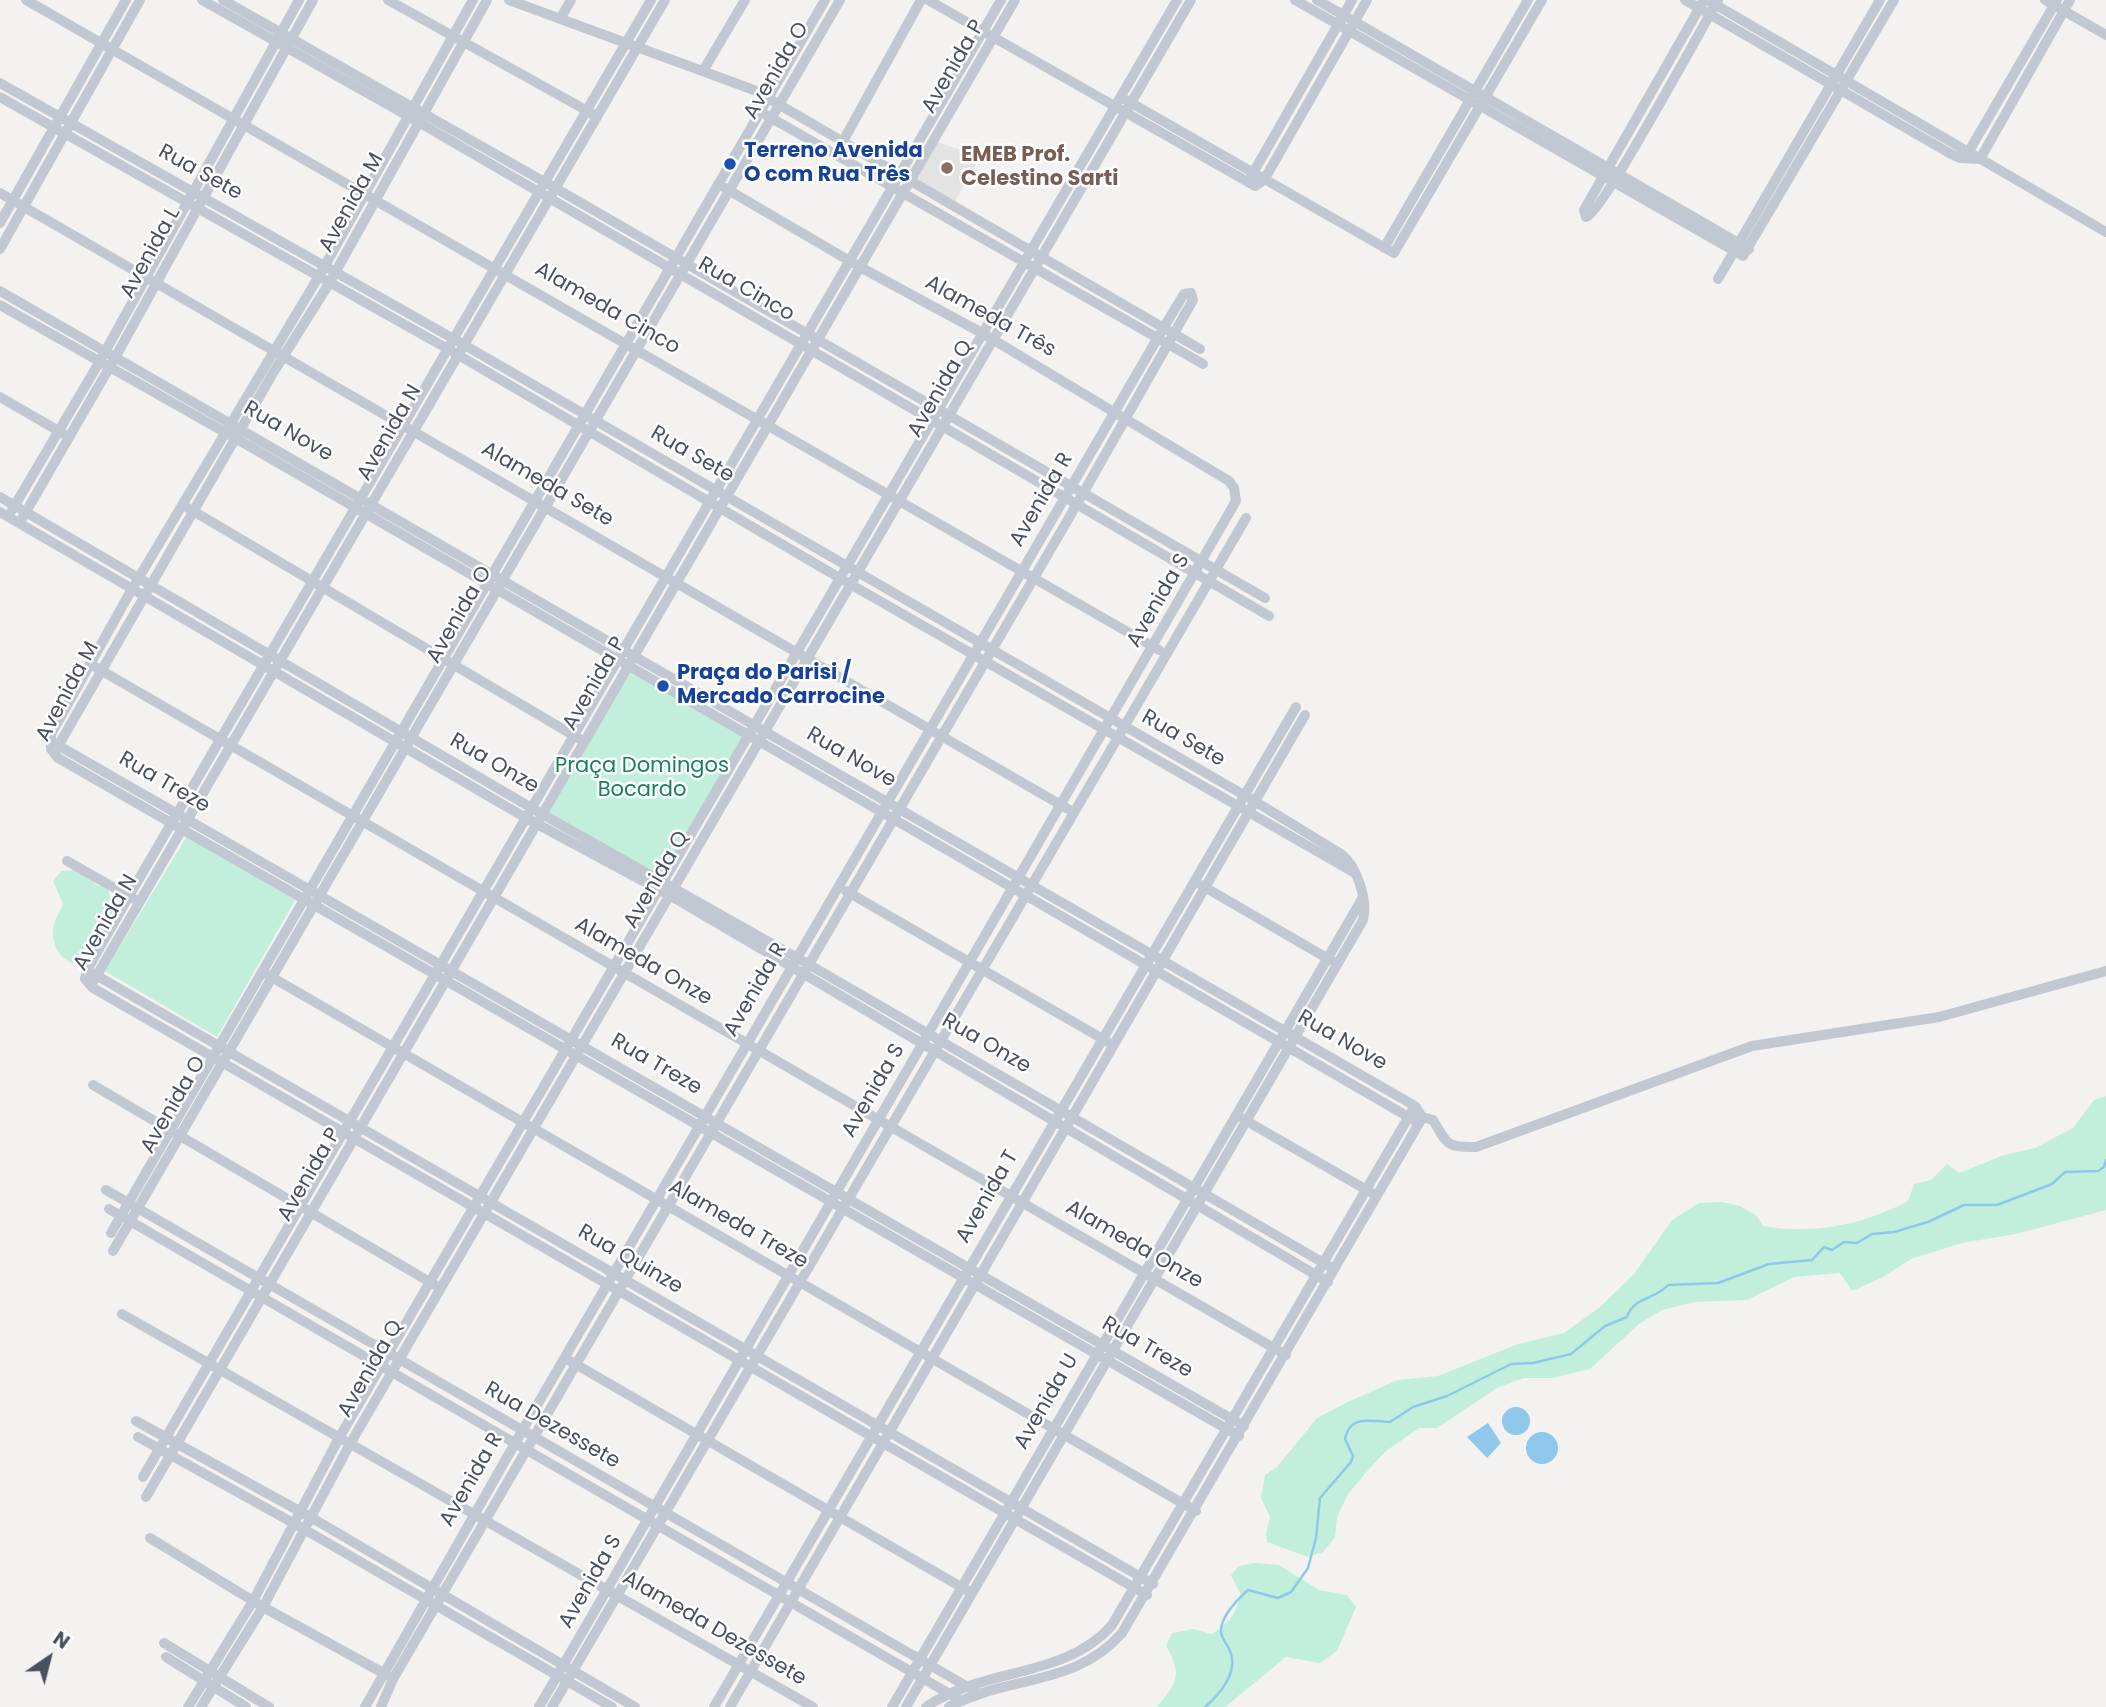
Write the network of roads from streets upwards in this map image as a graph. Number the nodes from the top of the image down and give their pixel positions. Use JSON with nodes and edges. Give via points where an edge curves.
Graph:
{"nodes":[{"id":1,"x":26,"y":0,"type":"edge"},
{"id":2,"x":126,"y":0,"type":"edge"},
{"id":3,"x":140,"y":0,"type":"edge"},
{"id":4,"x":202,"y":0,"type":"edge"},
{"id":5,"x":223,"y":0,"type":"edge"},
{"id":6,"x":299,"y":0,"type":"edge"},
{"id":7,"x":313,"y":0,"type":"edge"},
{"id":8,"x":388,"y":0,"type":"edge"},
{"id":9,"x":473,"y":0,"type":"edge"},
{"id":10,"x":487,"y":0,"type":"edge"},
{"id":11,"x":509,"y":0,"type":"edge"},
{"id":12,"x":571,"y":0,"type":"edge"},
{"id":13,"x":651,"y":0,"type":"edge"},
{"id":14,"x":665,"y":0,"type":"edge"},
{"id":15,"x":745,"y":0,"type":"edge"},
{"id":16,"x":825,"y":0,"type":"edge"},
{"id":17,"x":841,"y":0,"type":"edge"},
{"id":18,"x":921,"y":0,"type":"edge"},
{"id":19,"x":928,"y":0,"type":"edge"},
{"id":20,"x":1001,"y":0,"type":"edge"},
{"id":21,"x":1015,"y":0,"type":"edge"},
{"id":22,"x":1177,"y":0,"type":"edge"},
{"id":23,"x":1191,"y":0,"type":"edge"},
{"id":24,"x":1295,"y":0,"type":"edge"},
{"id":25,"x":1317,"y":0,"type":"edge"},
{"id":26,"x":1352,"y":0,"type":"edge"},
{"id":27,"x":1367,"y":0,"type":"edge"},
{"id":28,"x":1528,"y":0,"type":"edge"},
{"id":29,"x":1542,"y":0,"type":"edge"},
{"id":30,"x":1685,"y":0,"type":"edge"},
{"id":31,"x":1880,"y":0,"type":"edge"},
{"id":32,"x":1895,"y":0,"type":"edge"},
{"id":33,"x":2061,"y":2,"type":"edge"},
{"id":34,"x":1709,"y":4,"type":"edge"},
{"id":35,"x":560,"y":19,"type":"junction"},
{"id":36,"x":1346,"y":23,"type":"junction"},
{"id":37,"x":983,"y":30,"type":"junction"},
{"id":38,"x":2106,"y":35,"type":"edge"},
{"id":39,"x":994,"y":36,"type":"junction"},
{"id":40,"x":278,"y":37,"type":"junction"},
{"id":41,"x":452,"y":37,"type":"junction"},
{"id":42,"x":464,"y":42,"type":"junction"},
{"id":43,"x":290,"y":44,"type":"junction"},
{"id":44,"x":108,"y":45,"type":"junction"},
{"id":45,"x":633,"y":45,"type":"junction"},
{"id":46,"x":1157,"y":45,"type":"junction"},
{"id":47,"x":703,"y":71,"type":"junction"},
{"id":48,"x":1834,"y":80,"type":"junction"},
{"id":49,"x":0,"y":83,"type":"edge"},
{"id":50,"x":1844,"y":86,"type":"junction"},
{"id":51,"x":1473,"y":96,"type":"junction"},
{"id":52,"x":0,"y":97,"type":"edge"},
{"id":53,"x":774,"y":102,"type":"junction"},
{"id":54,"x":1483,"y":102,"type":"junction"},
{"id":55,"x":1122,"y":105,"type":"junction"},
{"id":56,"x":587,"y":111,"type":"junction"},
{"id":57,"x":411,"y":112,"type":"junction"},
{"id":58,"x":766,"y":115,"type":"junction"},
{"id":59,"x":60,"y":117,"type":"junction"},
{"id":60,"x":234,"y":117,"type":"junction"},
{"id":61,"x":598,"y":117,"type":"junction"},
{"id":62,"x":421,"y":118,"type":"junction"},
{"id":63,"x":71,"y":123,"type":"junction"},
{"id":64,"x":245,"y":124,"type":"junction"},
{"id":65,"x":54,"y":128,"type":"junction"},
{"id":66,"x":65,"y":134,"type":"junction"},
{"id":67,"x":842,"y":143,"type":"junction"},
{"id":68,"x":1967,"y":156,"type":"junction"},
{"id":69,"x":1980,"y":159,"type":"junction"},
{"id":70,"x":1604,"y":172,"type":"junction"},
{"id":71,"x":898,"y":176,"type":"junction"},
{"id":72,"x":1616,"y":178,"type":"junction"},
{"id":73,"x":1258,"y":179,"type":"junction"},
{"id":74,"x":909,"y":183,"type":"junction"},
{"id":75,"x":718,"y":184,"type":"junction"},
{"id":76,"x":543,"y":187,"type":"junction"},
{"id":77,"x":891,"y":187,"type":"junction"},
{"id":78,"x":729,"y":191,"type":"junction"},
{"id":79,"x":366,"y":192,"type":"junction"},
{"id":80,"x":0,"y":194,"type":"edge"},
{"id":81,"x":554,"y":194,"type":"junction"},
{"id":82,"x":903,"y":194,"type":"junction"},
{"id":83,"x":191,"y":195,"type":"junction"},
{"id":84,"x":377,"y":198,"type":"junction"},
{"id":85,"x":13,"y":200,"type":"junction"},
{"id":86,"x":202,"y":202,"type":"junction"},
{"id":87,"x":24,"y":206,"type":"junction"},
{"id":88,"x":0,"y":223,"type":"edge"},
{"id":89,"x":2106,"y":232,"type":"edge"},
{"id":90,"x":0,"y":248,"type":"edge"},
{"id":91,"x":1384,"y":248,"type":"junction"},
{"id":92,"x":1741,"y":250,"type":"junction"},
{"id":93,"x":675,"y":257,"type":"junction"},
{"id":94,"x":849,"y":261,"type":"junction"},
{"id":95,"x":1033,"y":261,"type":"junction"},
{"id":96,"x":686,"y":263,"type":"junction"},
{"id":97,"x":860,"y":267,"type":"junction"},
{"id":98,"x":496,"y":268,"type":"junction"},
{"id":99,"x":674,"y":271,"type":"junction"},
{"id":100,"x":327,"y":274,"type":"junction"},
{"id":101,"x":507,"y":274,"type":"junction"},
{"id":102,"x":146,"y":277,"type":"junction"},
{"id":103,"x":1718,"y":278,"type":"dead end"},
{"id":104,"x":157,"y":283,"type":"junction"},
{"id":105,"x":0,"y":291,"type":"edge"},
{"id":106,"x":1188,"y":297,"type":"dead end"},
{"id":107,"x":827,"y":299,"type":"junction"},
{"id":108,"x":0,"y":305,"type":"edge"},
{"id":109,"x":838,"y":305,"type":"junction"},
{"id":110,"x":807,"y":333,"type":"junction"},
{"id":111,"x":1166,"y":335,"type":"junction"},
{"id":112,"x":987,"y":336,"type":"junction"},
{"id":113,"x":818,"y":340,"type":"junction"},
{"id":114,"x":625,"y":342,"type":"junction"},
{"id":115,"x":451,"y":344,"type":"junction"},
{"id":116,"x":800,"y":345,"type":"junction"},
{"id":117,"x":637,"y":349,"type":"junction"},
{"id":118,"x":1200,"y":349,"type":"dead end"},
{"id":119,"x":105,"y":350,"type":"junction"},
{"id":120,"x":462,"y":350,"type":"junction"},
{"id":121,"x":273,"y":351,"type":"junction"},
{"id":122,"x":811,"y":351,"type":"junction"},
{"id":123,"x":116,"y":356,"type":"junction"},
{"id":124,"x":284,"y":356,"type":"junction"},
{"id":125,"x":105,"y":364,"type":"junction"},
{"id":126,"x":1203,"y":364,"type":"dead end"},
{"id":127,"x":0,"y":397,"type":"edge"},
{"id":128,"x":1116,"y":411,"type":"junction"},
{"id":129,"x":943,"y":412,"type":"junction"},
{"id":130,"x":1127,"y":417,"type":"junction"},
{"id":131,"x":758,"y":418,"type":"junction"},
{"id":132,"x":230,"y":421,"type":"junction"},
{"id":133,"x":587,"y":422,"type":"junction"},
{"id":134,"x":768,"y":424,"type":"junction"},
{"id":135,"x":936,"y":424,"type":"junction"},
{"id":136,"x":408,"y":428,"type":"junction"},
{"id":137,"x":59,"y":431,"type":"junction"},
{"id":138,"x":234,"y":432,"type":"junction"},
{"id":139,"x":69,"y":437,"type":"junction"},
{"id":140,"x":1072,"y":485,"type":"junction"},
{"id":141,"x":1084,"y":492,"type":"junction"},
{"id":142,"x":1236,"y":492,"type":"joint"},
{"id":143,"x":0,"y":497,"type":"edge"},
{"id":144,"x":894,"y":497,"type":"junction"},
{"id":145,"x":1065,"y":498,"type":"junction"},
{"id":146,"x":719,"y":499,"type":"junction"},
{"id":147,"x":540,"y":502,"type":"junction"},
{"id":148,"x":183,"y":504,"type":"junction"},
{"id":149,"x":1077,"y":504,"type":"junction"},
{"id":150,"x":15,"y":505,"type":"junction"},
{"id":151,"x":363,"y":505,"type":"junction"},
{"id":152,"x":193,"y":511,"type":"junction"},
{"id":153,"x":26,"y":512,"type":"junction"},
{"id":154,"x":4,"y":514,"type":"edge"},
{"id":155,"x":1246,"y":518,"type":"dead end"},
{"id":156,"x":19,"y":523,"type":"junction"},
{"id":157,"x":1205,"y":561,"type":"junction"},
{"id":158,"x":1216,"y":568,"type":"junction"},
{"id":159,"x":1023,"y":571,"type":"junction"},
{"id":160,"x":1198,"y":572,"type":"junction"},
{"id":161,"x":848,"y":576,"type":"junction"},
{"id":162,"x":488,"y":577,"type":"junction"},
{"id":163,"x":139,"y":578,"type":"junction"},
{"id":164,"x":1034,"y":578,"type":"junction"},
{"id":165,"x":1210,"y":579,"type":"junction"},
{"id":166,"x":671,"y":580,"type":"junction"},
{"id":167,"x":312,"y":581,"type":"junction"},
{"id":168,"x":150,"y":584,"type":"junction"},
{"id":169,"x":500,"y":584,"type":"junction"},
{"id":170,"x":323,"y":587,"type":"junction"},
{"id":171,"x":132,"y":589,"type":"junction"},
{"id":172,"x":144,"y":596,"type":"junction"},
{"id":173,"x":1265,"y":598,"type":"dead end"},
{"id":174,"x":1269,"y":615,"type":"dead end"},
{"id":175,"x":1154,"y":647,"type":"junction"},
{"id":176,"x":977,"y":650,"type":"junction"},
{"id":177,"x":629,"y":652,"type":"junction"},
{"id":178,"x":1167,"y":654,"type":"junction"},
{"id":179,"x":802,"y":655,"type":"junction"},
{"id":180,"x":988,"y":656,"type":"junction"},
{"id":181,"x":442,"y":657,"type":"junction"},
{"id":182,"x":275,"y":658,"type":"junction"},
{"id":183,"x":623,"y":663,"type":"junction"},
{"id":184,"x":454,"y":664,"type":"junction"},
{"id":185,"x":95,"y":667,"type":"junction"},
{"id":186,"x":268,"y":668,"type":"junction"},
{"id":187,"x":1296,"y":707,"type":"dead end"},
{"id":188,"x":1305,"y":715,"type":"dead end"},
{"id":189,"x":1109,"y":725,"type":"junction"},
{"id":190,"x":760,"y":728,"type":"junction"},
{"id":191,"x":930,"y":729,"type":"junction"},
{"id":192,"x":1290,"y":729,"type":"junction"},
{"id":193,"x":1121,"y":732,"type":"junction"},
{"id":194,"x":397,"y":736,"type":"junction"},
{"id":195,"x":748,"y":736,"type":"junction"},
{"id":196,"x":942,"y":736,"type":"junction"},
{"id":197,"x":579,"y":738,"type":"junction"},
{"id":198,"x":220,"y":739,"type":"junction"},
{"id":199,"x":52,"y":741,"type":"junction"},
{"id":200,"x":759,"y":742,"type":"junction"},
{"id":201,"x":408,"y":743,"type":"junction"},
{"id":202,"x":231,"y":746,"type":"junction"},
{"id":203,"x":58,"y":758,"type":"joint"},
{"id":204,"x":1242,"y":801,"type":"junction"},
{"id":205,"x":888,"y":802,"type":"junction"},
{"id":206,"x":1062,"y":806,"type":"junction"},
{"id":207,"x":1253,"y":807,"type":"junction"},
{"id":208,"x":900,"y":809,"type":"junction"},
{"id":209,"x":1074,"y":812,"type":"junction"},
{"id":210,"x":529,"y":813,"type":"junction"},
{"id":211,"x":881,"y":813,"type":"junction"},
{"id":212,"x":350,"y":815,"type":"junction"},
{"id":213,"x":174,"y":818,"type":"junction"},
{"id":214,"x":540,"y":819,"type":"junction"},
{"id":215,"x":894,"y":820,"type":"junction"},
{"id":216,"x":363,"y":822,"type":"junction"},
{"id":217,"x":186,"y":825,"type":"junction"},
{"id":218,"x":67,"y":861,"type":"dead end"},
{"id":219,"x":1356,"y":876,"type":"joint"},
{"id":220,"x":1020,"y":877,"type":"junction"},
{"id":221,"x":1195,"y":882,"type":"junction"},
{"id":222,"x":1031,"y":884,"type":"junction"},
{"id":223,"x":662,"y":886,"type":"junction"},
{"id":224,"x":839,"y":887,"type":"junction"},
{"id":225,"x":1206,"y":888,"type":"junction"},
{"id":226,"x":1013,"y":889,"type":"junction"},
{"id":227,"x":483,"y":891,"type":"junction"},
{"id":228,"x":673,"y":892,"type":"junction"},
{"id":229,"x":305,"y":893,"type":"junction"},
{"id":230,"x":850,"y":894,"type":"junction"},
{"id":231,"x":1024,"y":895,"type":"junction"},
{"id":232,"x":129,"y":896,"type":"junction"},
{"id":233,"x":494,"y":898,"type":"junction"},
{"id":234,"x":1362,"y":899,"type":"junction"},
{"id":235,"x":317,"y":900,"type":"junction"},
{"id":236,"x":140,"y":902,"type":"junction"},
{"id":237,"x":1158,"y":957,"type":"junction"},
{"id":238,"x":1327,"y":958,"type":"junction"},
{"id":239,"x":794,"y":963,"type":"junction"},
{"id":240,"x":970,"y":963,"type":"junction"},
{"id":241,"x":440,"y":964,"type":"junction"},
{"id":242,"x":1338,"y":964,"type":"junction"},
{"id":243,"x":614,"y":968,"type":"junction"},
{"id":244,"x":805,"y":969,"type":"junction"},
{"id":245,"x":1151,"y":969,"type":"junction"},
{"id":246,"x":451,"y":970,"type":"junction"},
{"id":247,"x":981,"y":970,"type":"junction"},
{"id":248,"x":261,"y":971,"type":"junction"},
{"id":249,"x":2106,"y":971,"type":"edge"},
{"id":250,"x":92,"y":973,"type":"junction"},
{"id":251,"x":434,"y":974,"type":"junction"},
{"id":252,"x":625,"y":974,"type":"junction"},
{"id":253,"x":272,"y":978,"type":"junction"},
{"id":254,"x":445,"y":981,"type":"junction"},
{"id":255,"x":93,"y":988,"type":"joint"},
{"id":256,"x":1284,"y":1030,"type":"junction"},
{"id":257,"x":929,"y":1033,"type":"junction"},
{"id":258,"x":1296,"y":1037,"type":"junction"},
{"id":259,"x":572,"y":1039,"type":"junction"},
{"id":260,"x":941,"y":1040,"type":"junction"},
{"id":261,"x":1278,"y":1041,"type":"junction"},
{"id":262,"x":1108,"y":1042,"type":"junction"},
{"id":263,"x":747,"y":1043,"type":"junction"},
{"id":264,"x":923,"y":1044,"type":"junction"},
{"id":265,"x":583,"y":1045,"type":"junction"},
{"id":266,"x":223,"y":1048,"type":"junction"},
{"id":267,"x":392,"y":1048,"type":"junction"},
{"id":268,"x":1289,"y":1048,"type":"junction"},
{"id":269,"x":759,"y":1049,"type":"junction"},
{"id":270,"x":566,"y":1051,"type":"junction"},
{"id":271,"x":935,"y":1051,"type":"junction"},
{"id":272,"x":403,"y":1054,"type":"junction"},
{"id":273,"x":576,"y":1057,"type":"junction"},
{"id":274,"x":216,"y":1059,"type":"junction"},
{"id":275,"x":93,"y":1086,"type":"dead end"},
{"id":276,"x":1415,"y":1106,"type":"junction"},
{"id":277,"x":706,"y":1115,"type":"junction"},
{"id":278,"x":1236,"y":1115,"type":"junction"},
{"id":279,"x":1058,"y":1116,"type":"junction"},
{"id":280,"x":1409,"y":1116,"type":"junction"},
{"id":281,"x":880,"y":1119,"type":"junction"},
{"id":282,"x":1421,"y":1120,"type":"junction"},
{"id":283,"x":1247,"y":1121,"type":"junction"},
{"id":284,"x":1069,"y":1122,"type":"junction"},
{"id":285,"x":355,"y":1124,"type":"junction"},
{"id":286,"x":699,"y":1126,"type":"junction"},
{"id":287,"x":528,"y":1127,"type":"junction"},
{"id":288,"x":713,"y":1127,"type":"junction"},
{"id":289,"x":891,"y":1127,"type":"junction"},
{"id":290,"x":168,"y":1130,"type":"junction"},
{"id":291,"x":178,"y":1136,"type":"junction"},
{"id":292,"x":349,"y":1136,"type":"junction"},
{"id":293,"x":1200,"y":1189,"type":"junction"},
{"id":294,"x":106,"y":1190,"type":"dead end"},
{"id":295,"x":1366,"y":1190,"type":"junction"},
{"id":296,"x":835,"y":1196,"type":"junction"},
{"id":297,"x":1012,"y":1196,"type":"junction"},
{"id":298,"x":1377,"y":1196,"type":"junction"},
{"id":299,"x":656,"y":1200,"type":"junction"},
{"id":300,"x":1193,"y":1201,"type":"junction"},
{"id":301,"x":1023,"y":1202,"type":"junction"},
{"id":302,"x":847,"y":1203,"type":"junction"},
{"id":303,"x":482,"y":1205,"type":"junction"},
{"id":304,"x":132,"y":1206,"type":"junction"},
{"id":305,"x":667,"y":1206,"type":"junction"},
{"id":306,"x":299,"y":1207,"type":"junction"},
{"id":307,"x":109,"y":1209,"type":"dead end"},
{"id":308,"x":310,"y":1213,"type":"junction"},
{"id":309,"x":126,"y":1218,"type":"junction"},
{"id":310,"x":111,"y":1233,"type":"dead end"},
{"id":311,"x":113,"y":1251,"type":"dead end"},
{"id":312,"x":1324,"y":1263,"type":"junction"},
{"id":313,"x":970,"y":1267,"type":"junction"},
{"id":314,"x":1334,"y":1269,"type":"junction"},
{"id":315,"x":981,"y":1273,"type":"junction"},
{"id":316,"x":1144,"y":1273,"type":"junction"},
{"id":317,"x":1317,"y":1275,"type":"junction"},
{"id":318,"x":788,"y":1276,"type":"junction"},
{"id":319,"x":611,"y":1277,"type":"junction"},
{"id":320,"x":964,"y":1278,"type":"junction"},
{"id":321,"x":257,"y":1279,"type":"junction"},
{"id":322,"x":1155,"y":1280,"type":"junction"},
{"id":323,"x":430,"y":1282,"type":"junction"},
{"id":324,"x":1328,"y":1282,"type":"junction"},
{"id":325,"x":800,"y":1283,"type":"junction"},
{"id":326,"x":622,"y":1284,"type":"junction"},
{"id":327,"x":975,"y":1284,"type":"junction"},
{"id":328,"x":268,"y":1285,"type":"junction"},
{"id":329,"x":440,"y":1289,"type":"junction"},
{"id":330,"x":256,"y":1293,"type":"junction"},
{"id":331,"x":122,"y":1314,"type":"dead end"},
{"id":332,"x":1103,"y":1344,"type":"junction"},
{"id":333,"x":1275,"y":1348,"type":"junction"},
{"id":334,"x":746,"y":1349,"type":"junction"},
{"id":335,"x":1113,"y":1351,"type":"junction"},
{"id":336,"x":920,"y":1352,"type":"junction"},
{"id":337,"x":388,"y":1354,"type":"junction"},
{"id":338,"x":1286,"y":1354,"type":"junction"},
{"id":339,"x":758,"y":1356,"type":"junction"},
{"id":340,"x":1096,"y":1356,"type":"junction"},
{"id":341,"x":932,"y":1358,"type":"junction"},
{"id":342,"x":740,"y":1359,"type":"junction"},
{"id":343,"x":399,"y":1361,"type":"junction"},
{"id":344,"x":570,"y":1361,"type":"junction"},
{"id":345,"x":208,"y":1363,"type":"junction"},
{"id":346,"x":1107,"y":1363,"type":"junction"},
{"id":347,"x":381,"y":1366,"type":"junction"},
{"id":348,"x":752,"y":1366,"type":"junction"},
{"id":349,"x":219,"y":1369,"type":"junction"},
{"id":350,"x":392,"y":1372,"type":"junction"},
{"id":351,"x":136,"y":1421,"type":"dead end"},
{"id":352,"x":878,"y":1425,"type":"junction"},
{"id":353,"x":1231,"y":1425,"type":"junction"},
{"id":354,"x":1054,"y":1429,"type":"junction"},
{"id":355,"x":1241,"y":1431,"type":"junction"},
{"id":356,"x":889,"y":1432,"type":"junction"},
{"id":357,"x":527,"y":1434,"type":"junction"},
{"id":358,"x":697,"y":1434,"type":"junction"},
{"id":359,"x":872,"y":1436,"type":"junction"},
{"id":360,"x":1065,"y":1436,"type":"junction"},
{"id":361,"x":138,"y":1437,"type":"dead end"},
{"id":362,"x":165,"y":1437,"type":"junction"},
{"id":363,"x":339,"y":1438,"type":"junction"},
{"id":364,"x":709,"y":1441,"type":"junction"},
{"id":365,"x":883,"y":1442,"type":"junction"},
{"id":366,"x":177,"y":1444,"type":"junction"},
{"id":367,"x":350,"y":1444,"type":"junction"},
{"id":368,"x":520,"y":1446,"type":"junction"},
{"id":369,"x":159,"y":1449,"type":"junction"},
{"id":370,"x":170,"y":1455,"type":"junction"},
{"id":371,"x":143,"y":1477,"type":"dead end"},
{"id":372,"x":146,"y":1497,"type":"dead end"},
{"id":373,"x":1011,"y":1502,"type":"junction"},
{"id":374,"x":1185,"y":1505,"type":"junction"},
{"id":375,"x":1022,"y":1508,"type":"junction"},
{"id":376,"x":829,"y":1510,"type":"junction"},
{"id":377,"x":661,"y":1511,"type":"junction"},
{"id":378,"x":1196,"y":1511,"type":"junction"},
{"id":379,"x":302,"y":1512,"type":"junction"},
{"id":380,"x":1005,"y":1513,"type":"junction"},
{"id":381,"x":479,"y":1517,"type":"junction"},
{"id":382,"x":840,"y":1517,"type":"junction"},
{"id":383,"x":312,"y":1518,"type":"junction"},
{"id":384,"x":1016,"y":1519,"type":"junction"},
{"id":385,"x":654,"y":1523,"type":"junction"},
{"id":386,"x":295,"y":1524,"type":"junction"},
{"id":387,"x":306,"y":1530,"type":"junction"},
{"id":388,"x":150,"y":1538,"type":"dead end"},
{"id":389,"x":786,"y":1583,"type":"junction"},
{"id":390,"x":1139,"y":1583,"type":"junction"},
{"id":391,"x":962,"y":1587,"type":"junction"},
{"id":392,"x":798,"y":1589,"type":"junction"},
{"id":393,"x":1150,"y":1590,"type":"junction"},
{"id":394,"x":437,"y":1591,"type":"junction"},
{"id":395,"x":613,"y":1593,"type":"junction"},
{"id":396,"x":973,"y":1593,"type":"junction"},
{"id":397,"x":779,"y":1595,"type":"junction"},
{"id":398,"x":253,"y":1601,"type":"junction"},
{"id":399,"x":431,"y":1602,"type":"junction"},
{"id":400,"x":790,"y":1602,"type":"junction"},
{"id":401,"x":264,"y":1608,"type":"junction"},
{"id":402,"x":164,"y":1643,"type":"dead end"},
{"id":403,"x":166,"y":1657,"type":"dead end"},
{"id":404,"x":920,"y":1659,"type":"junction"},
{"id":405,"x":738,"y":1665,"type":"junction"},
{"id":406,"x":930,"y":1665,"type":"junction"},
{"id":407,"x":570,"y":1667,"type":"junction"},
{"id":408,"x":750,"y":1671,"type":"junction"},
{"id":409,"x":912,"y":1672,"type":"junction"},
{"id":410,"x":388,"y":1676,"type":"junction"},
{"id":411,"x":220,"y":1677,"type":"junction"},
{"id":412,"x":563,"y":1678,"type":"junction"},
{"id":413,"x":209,"y":1679,"type":"junction"},
{"id":414,"x":923,"y":1679,"type":"junction"},
{"id":415,"x":966,"y":1686,"type":"junction"},
{"id":416,"x":948,"y":1693,"type":"junction"},
{"id":417,"x":980,"y":1694,"type":"junction"},
{"id":418,"x":962,"y":1701,"type":"junction"},
{"id":419,"x":188,"y":1707,"type":"edge"},
{"id":420,"x":201,"y":1707,"type":"edge"},
{"id":421,"x":246,"y":1707,"type":"edge"},
{"id":422,"x":269,"y":1707,"type":"edge"},
{"id":423,"x":365,"y":1707,"type":"edge"},
{"id":424,"x":381,"y":1707,"type":"edge"},
{"id":425,"x":539,"y":1707,"type":"edge"},
{"id":426,"x":552,"y":1707,"type":"edge"},
{"id":427,"x":612,"y":1707,"type":"edge"},
{"id":428,"x":635,"y":1707,"type":"edge"},
{"id":429,"x":714,"y":1707,"type":"edge"},
{"id":430,"x":730,"y":1707,"type":"edge"},
{"id":431,"x":813,"y":1707,"type":"edge"},
{"id":432,"x":892,"y":1707,"type":"edge"},
{"id":433,"x":906,"y":1707,"type":"edge"},
{"id":434,"x":926,"y":1707,"type":"edge"},
{"id":435,"x":949,"y":1707,"type":"edge"}],
"edges":[{"from":1,"to":44,"type":"street","name":"Alameda Cinco"},
{"from":2,"to":44,"type":"street"},
{"from":3,"to":44,"type":"street"},
{"from":4,"to":40,"type":"street","name":"Rua Cinco"},
{"from":5,"to":40,"type":"street","name":"Rua Cinco"},
{"from":6,"to":40,"type":"street","name":"Avenida L"},
{"from":7,"to":43,"type":"street","name":"Avenida L"},
{"from":8,"to":41,"type":"street"},
{"from":9,"to":41,"type":"street","name":"Avenida M"},
{"from":10,"to":42,"type":"street","name":"Avenida M"},
{"from":11,"to":35,"type":"street"},
{"from":12,"to":35,"type":"street"},
{"from":13,"to":45,"type":"street","name":"Avenida N"},
{"from":14,"to":45,"type":"street","name":"Avenida N"},
{"from":15,"to":47,"type":"street"},
{"from":16,"to":53,"type":"street","name":"Avenida O"},
{"from":17,"to":53,"type":"street","name":"Avenida O"},
{"from":18,"to":67,"type":"street"},
{"from":19,"to":37,"type":"street"},
{"from":20,"to":37,"type":"street","name":"Avenida P"},
{"from":21,"to":39,"type":"street","name":"Avenida P"},
{"from":22,"to":46,"type":"street","name":"Avenida Q"},
{"from":23,"to":46,"type":"street","name":"Avenida Q"},
{"from":24,"to":36,"type":"street"},
{"from":25,"to":36,"type":"street"},
{"from":26,"to":36,"type":"street"},
{"from":27,"to":36,"type":"street"},
{"from":28,"to":51,"type":"street"},
{"from":29,"to":54,"type":"street"},
{"from":30,"to":34,"type":"street"},
{"from":31,"to":48,"type":"street"},
{"from":32,"to":50,"type":"street"},
{"from":33,"to":38,"type":"street"},
{"from":33,"to":68,"type":"street"},
{"from":33,"to":69,"type":"street"},
{"from":34,"to":48,"type":"street"},
{"from":34,"to":70,"type":"street"},
{"from":34,"to":72,"type":"street"},
{"from":35,"to":45,"type":"street"},
{"from":36,"to":51,"type":"street"},
{"from":36,"to":73,"type":"street"},
{"from":37,"to":39,"type":"street"},
{"from":37,"to":71,"type":"street","name":"Avenida P"},
{"from":39,"to":55,"type":"street"},
{"from":39,"to":74,"type":"street","name":"Avenida P"},
{"from":40,"to":43,"type":"street","name":"Rua Cinco"},
{"from":40,"to":60,"type":"street","name":"Avenida L"},
{"from":41,"to":42,"type":"street"},
{"from":41,"to":57,"type":"street","name":"Avenida M"},
{"from":42,"to":56,"type":"street"},
{"from":42,"to":62,"type":"street","name":"Avenida M"},
{"from":43,"to":57,"type":"street","name":"Rua Cinco"},
{"from":43,"to":64,"type":"street","name":"Avenida L"},
{"from":44,"to":59,"type":"street"},
{"from":44,"to":60,"type":"street","name":"Alameda Cinco"},
{"from":44,"to":63,"type":"street"},
{"from":45,"to":47,"type":"street"},
{"from":45,"to":56,"type":"street","name":"Avenida N"},
{"from":45,"to":61,"type":"street","name":"Avenida N"},
{"from":46,"to":55,"type":"street","name":"Avenida Q"},
{"from":47,"to":53,"type":"street"},
{"from":48,"to":50,"type":"street"},
{"from":48,"to":92,"type":"street"},
{"from":49,"to":59,"type":"street","name":"Rua Sete"},
{"from":50,"to":68,"type":"street"},
{"from":50,"to":92,"type":"street"},
{"from":51,"to":54,"type":"street"},
{"from":51,"to":91,"type":"street"},
{"from":52,"to":65,"type":"street","name":"Rua Sete"},
{"from":53,"to":58,"type":"street","name":"Avenida O"},
{"from":53,"to":67,"type":"street"},
{"from":54,"to":70,"type":"street"},
{"from":54,"to":91,"type":"street","via":[[1396,249],[1393,253]]},
{"from":55,"to":73,"type":"street"},
{"from":55,"to":73,"type":"street","via":[[1247,184]]},
{"from":55,"to":95,"type":"street","name":"Avenida Q"},
{"from":56,"to":61,"type":"street"},
{"from":56,"to":76,"type":"street","name":"Avenida N"},
{"from":57,"to":62,"type":"street","name":"Rua Cinco"},
{"from":57,"to":79,"type":"street","name":"Avenida M"},
{"from":58,"to":75,"type":"street","name":"Avenida O"},
{"from":58,"to":77,"type":"street"},
{"from":58,"to":78,"type":"street","name":"Avenida O"},
{"from":59,"to":63,"type":"street","name":"Rua Sete"},
{"from":59,"to":65,"type":"street"},
{"from":60,"to":64,"type":"street","name":"Alameda Cinco"},
{"from":60,"to":83,"type":"street","name":"Avenida L"},
{"from":61,"to":81,"type":"street","name":"Avenida N"},
{"from":62,"to":76,"type":"street","name":"Rua Cinco"},
{"from":62,"to":84,"type":"street","name":"Avenida M"},
{"from":63,"to":66,"type":"street"},
{"from":63,"to":83,"type":"street","name":"Rua Sete"},
{"from":64,"to":79,"type":"street","name":"Alameda Cinco"},
{"from":64,"to":86,"type":"street","name":"Avenida L"},
{"from":65,"to":66,"type":"street","name":"Rua Sete"},
{"from":65,"to":85,"type":"street"},
{"from":66,"to":83,"type":"street","name":"Rua Sete"},
{"from":66,"to":87,"type":"street"},
{"from":67,"to":71,"type":"street"},
{"from":68,"to":69,"type":"street"},
{"from":69,"to":89,"type":"street"},
{"from":70,"to":72,"type":"street"},
{"from":70,"to":72,"type":"street","via":[[1584,210],[1586,217],[1596,212]]},
{"from":71,"to":74,"type":"street"},
{"from":71,"to":77,"type":"street","name":"Avenida P"},
{"from":72,"to":92,"type":"street"},
{"from":73,"to":91,"type":"street"},
{"from":74,"to":82,"type":"street","name":"Avenida P"},
{"from":74,"to":95,"type":"street"},
{"from":75,"to":78,"type":"street","name":"Alameda Três"},
{"from":75,"to":93,"type":"street","name":"Avenida O"},
{"from":76,"to":81,"type":"street","name":"Rua Cinco"},
{"from":76,"to":98,"type":"street","name":"Avenida N"},
{"from":77,"to":82,"type":"street"},
{"from":77,"to":94,"type":"street","name":"Avenida P"},
{"from":78,"to":94,"type":"street","name":"Alameda Três"},
{"from":78,"to":96,"type":"street","name":"Avenida O"},
{"from":79,"to":84,"type":"street","name":"Alameda Cinco"},
{"from":79,"to":100,"type":"street","name":"Avenida M"},
{"from":80,"to":85,"type":"street","name":"Alameda Sete"},
{"from":81,"to":93,"type":"street","name":"Rua Cinco"},
{"from":81,"to":99,"type":"street","name":"Rua Cinco"},
{"from":81,"to":101,"type":"street","name":"Avenida N"},
{"from":82,"to":95,"type":"street"},
{"from":82,"to":97,"type":"street","name":"Avenida P"},
{"from":83,"to":86,"type":"street","name":"Rua Sete"},
{"from":83,"to":102,"type":"street","name":"Avenida L"},
{"from":84,"to":98,"type":"street","name":"Alameda Cinco"},
{"from":84,"to":100,"type":"street","name":"Avenida M"},
{"from":85,"to":87,"type":"street","name":"Alameda Sete"},
{"from":85,"to":88,"type":"street"},
{"from":86,"to":100,"type":"street","name":"Rua Sete"},
{"from":86,"to":104,"type":"street","name":"Avenida L"},
{"from":87,"to":90,"type":"street"},
{"from":87,"to":102,"type":"street","name":"Alameda Sete"},
{"from":92,"to":103,"type":"street"},
{"from":93,"to":96,"type":"street","name":"Rua Cinco"},
{"from":93,"to":99,"type":"street","name":"Avenida O"},
{"from":94,"to":97,"type":"street","name":"Alameda Três"},
{"from":94,"to":107,"type":"street","name":"Avenida P"},
{"from":95,"to":111,"type":"street"},
{"from":95,"to":112,"type":"street","name":"Avenida Q"},
{"from":96,"to":99,"type":"street","name":"Avenida O"},
{"from":96,"to":110,"type":"street","name":"Rua Cinco"},
{"from":97,"to":109,"type":"street","name":"Avenida P"},
{"from":97,"to":112,"type":"street","name":"Alameda Três"},
{"from":98,"to":101,"type":"street","name":"Alameda Cinco"},
{"from":98,"to":115,"type":"street","name":"Avenida N"},
{"from":99,"to":114,"type":"street","name":"Avenida O"},
{"from":99,"to":116,"type":"street","name":"Rua Cinco"},
{"from":99,"to":117,"type":"street","name":"Avenida O"},
{"from":100,"to":115,"type":"street","name":"Rua Sete"},
{"from":100,"to":121,"type":"street","name":"Avenida M"},
{"from":100,"to":124,"type":"street","name":"Avenida M"},
{"from":101,"to":114,"type":"street","name":"Alameda Cinco"},
{"from":101,"to":120,"type":"street","name":"Avenida N"},
{"from":102,"to":104,"type":"street","name":"Alameda Sete"},
{"from":102,"to":119,"type":"street","name":"Avenida L"},
{"from":104,"to":121,"type":"street","name":"Alameda Sete"},
{"from":104,"to":123,"type":"street","name":"Avenida L"},
{"from":105,"to":119,"type":"street","name":"Rua Nove"},
{"from":106,"to":111,"type":"street","name":"Avenida R"},
{"from":107,"to":109,"type":"street"},
{"from":107,"to":110,"type":"street","name":"Avenida P"},
{"from":108,"to":125,"type":"street","name":"Rua Nove"},
{"from":109,"to":113,"type":"street","name":"Avenida P"},
{"from":110,"to":113,"type":"street","name":"Rua Cinco"},
{"from":110,"to":116,"type":"street","name":"Avenida P"},
{"from":111,"to":118,"type":"street"},
{"from":111,"to":126,"type":"street"},
{"from":111,"to":128,"type":"street","name":"Avenida R"},
{"from":111,"to":130,"type":"street","name":"Avenida R"},
{"from":112,"to":128,"type":"street","name":"Alameda Três"},
{"from":112,"to":129,"type":"street","name":"Avenida Q"},
{"from":113,"to":122,"type":"street","name":"Avenida P"},
{"from":113,"to":129,"type":"street","name":"Rua Cinco"},
{"from":114,"to":117,"type":"street","name":"Alameda Cinco"},
{"from":114,"to":133,"type":"street","name":"Avenida O"},
{"from":115,"to":120,"type":"street","name":"Rua Sete"},
{"from":115,"to":136,"type":"street","name":"Avenida N"},
{"from":116,"to":122,"type":"street","name":"Rua Cinco"},
{"from":116,"to":131,"type":"street","name":"Avenida P"},
{"from":117,"to":131,"type":"street","name":"Alameda Cinco"},
{"from":117,"to":133,"type":"street","name":"Avenida O"},
{"from":119,"to":123,"type":"street","name":"Rua Nove"},
{"from":119,"to":125,"type":"street","name":"Avenida L"},
{"from":120,"to":133,"type":"street","name":"Rua Sete"},
{"from":120,"to":136,"type":"street","name":"Avenida N"},
{"from":121,"to":124,"type":"street","name":"Alameda Sete"},
{"from":121,"to":132,"type":"street","name":"Avenida M"},
{"from":122,"to":134,"type":"street","name":"Avenida P"},
{"from":122,"to":135,"type":"street","name":"Rua Cinco"},
{"from":123,"to":125,"type":"street","name":"Avenida L"},
{"from":123,"to":132,"type":"street","name":"Rua Nove"},
{"from":124,"to":136,"type":"street","name":"Alameda Sete"},
{"from":124,"to":138,"type":"street","name":"Avenida M"},
{"from":125,"to":137,"type":"street","name":"Avenida L"},
{"from":125,"to":138,"type":"street","name":"Rua Nove"},
{"from":125,"to":139,"type":"street","name":"Avenida L"},
{"from":127,"to":137,"type":"street"},
{"from":128,"to":130,"type":"street","name":"Alameda Três"},
{"from":128,"to":140,"type":"street","name":"Avenida R"},
{"from":129,"to":135,"type":"street","name":"Avenida Q"},
{"from":129,"to":140,"type":"street","name":"Rua Cinco"},
{"from":130,"to":141,"type":"street","name":"Avenida R"},
{"from":130,"to":142,"type":"street","name":"Alameda Três","via":[[1229,481]]},
{"from":131,"to":134,"type":"street","name":"Alameda Cinco"},
{"from":131,"to":146,"type":"street","name":"Avenida P"},
{"from":132,"to":138,"type":"street","name":"Rua Nove"},
{"from":133,"to":146,"type":"street","name":"Rua Sete"},
{"from":133,"to":147,"type":"street","name":"Avenida O"},
{"from":134,"to":144,"type":"street","name":"Alameda Cinco"},
{"from":134,"to":146,"type":"street","name":"Avenida P"},
{"from":135,"to":144,"type":"street","name":"Avenida Q"},
{"from":135,"to":145,"type":"street","name":"Rua Cinco"},
{"from":136,"to":147,"type":"street","name":"Alameda Sete"},
{"from":136,"to":151,"type":"street","name":"Avenida N"},
{"from":137,"to":139,"type":"street"},
{"from":137,"to":150,"type":"street","name":"Avenida L"},
{"from":138,"to":148,"type":"street","name":"Avenida M"},
{"from":138,"to":151,"type":"street","name":"Rua Nove"},
{"from":138,"to":152,"type":"street","name":"Avenida M"},
{"from":139,"to":153,"type":"street","name":"Avenida L"},
{"from":140,"to":141,"type":"street","name":"Rua Cinco"},
{"from":140,"to":145,"type":"street","name":"Avenida R"},
{"from":141,"to":149,"type":"street","name":"Avenida R"},
{"from":141,"to":157,"type":"street","name":"Rua Cinco"},
{"from":142,"to":157,"type":"street","name":"Avenida S","via":[[1236,503]]},
{"from":143,"to":150,"type":"street","name":"Rua Onze"},
{"from":144,"to":159,"type":"street","name":"Alameda Cinco"},
{"from":144,"to":161,"type":"street","name":"Avenida Q"},
{"from":145,"to":149,"type":"street","name":"Rua Cinco"},
{"from":145,"to":159,"type":"street","name":"Avenida R"},
{"from":146,"to":161,"type":"street","name":"Rua Sete"},
{"from":146,"to":166,"type":"street","name":"Avenida P"},
{"from":147,"to":162,"type":"street","name":"Avenida O"},
{"from":147,"to":166,"type":"street","name":"Alameda Sete"},
{"from":147,"to":169,"type":"street","name":"Avenida O"},
{"from":148,"to":152,"type":"street"},
{"from":148,"to":163,"type":"street","name":"Avenida M"},
{"from":149,"to":160,"type":"street","name":"Rua Cinco"},
{"from":149,"to":164,"type":"street","name":"Avenida R"},
{"from":150,"to":153,"type":"street","name":"Rua Onze"},
{"from":150,"to":154,"type":"street","name":"Avenida L"},
{"from":151,"to":162,"type":"street","name":"Rua Nove"},
{"from":151,"to":167,"type":"street","name":"Avenida N"},
{"from":151,"to":170,"type":"street","name":"Avenida N"},
{"from":152,"to":167,"type":"street"},
{"from":152,"to":168,"type":"street","name":"Avenida M"},
{"from":153,"to":156,"type":"street","name":"Avenida L"},
{"from":153,"to":163,"type":"street","name":"Rua Onze"},
{"from":154,"to":156,"type":"street","name":"Rua Onze"},
{"from":155,"to":158,"type":"street","name":"Avenida S"},
{"from":156,"to":171,"type":"street","name":"Rua Onze"},
{"from":157,"to":158,"type":"street","name":"Rua Cinco"},
{"from":157,"to":160,"type":"street","name":"Avenida S"},
{"from":158,"to":165,"type":"street","name":"Avenida S"},
{"from":158,"to":173,"type":"street","name":"Rua Cinco"},
{"from":159,"to":164,"type":"street","name":"Alameda Cinco"},
{"from":159,"to":176,"type":"street","name":"Avenida R"},
{"from":160,"to":165,"type":"street","name":"Rua Cinco"},
{"from":160,"to":175,"type":"street","name":"Avenida S"},
{"from":161,"to":176,"type":"street","name":"Rua Sete"},
{"from":161,"to":179,"type":"street","name":"Avenida Q"},
{"from":162,"to":169,"type":"street","name":"Rua Nove"},
{"from":162,"to":181,"type":"street","name":"Avenida O"},
{"from":163,"to":168,"type":"street","name":"Rua Onze"},
{"from":163,"to":171,"type":"street","name":"Avenida M"},
{"from":164,"to":175,"type":"street","name":"Alameda Cinco"},
{"from":164,"to":180,"type":"street","name":"Avenida R"},
{"from":165,"to":174,"type":"street","name":"Rua Cinco"},
{"from":165,"to":178,"type":"street","name":"Avenida S"},
{"from":166,"to":177,"type":"street","name":"Avenida P"},
{"from":166,"to":179,"type":"street","name":"Alameda Sete"},
{"from":167,"to":170,"type":"street"},
{"from":167,"to":182,"type":"street","name":"Avenida N"},
{"from":168,"to":172,"type":"street","name":"Avenida M"},
{"from":168,"to":182,"type":"street","name":"Rua Onze"},
{"from":169,"to":177,"type":"street","name":"Rua Nove"},
{"from":169,"to":183,"type":"street","name":"Rua Nove"},
{"from":169,"to":184,"type":"street","name":"Avenida O"},
{"from":170,"to":181,"type":"street"},
{"from":170,"to":182,"type":"street","name":"Avenida N"},
{"from":171,"to":172,"type":"street","name":"Rua Onze"},
{"from":171,"to":185,"type":"street","name":"Avenida M"},
{"from":172,"to":185,"type":"street","name":"Avenida M"},
{"from":172,"to":186,"type":"street","name":"Rua Onze"},
{"from":175,"to":178,"type":"street","name":"Alameda Cinco"},
{"from":175,"to":189,"type":"street","name":"Avenida S"},
{"from":176,"to":180,"type":"street","name":"Rua Sete"},
{"from":176,"to":191,"type":"street","name":"Avenida R"},
{"from":177,"to":183,"type":"street","name":"Avenida P"},
{"from":177,"to":190,"type":"street","name":"Rua Nove"},
{"from":178,"to":193,"type":"street","name":"Avenida S"},
{"from":179,"to":190,"type":"street","name":"Avenida Q"},
{"from":179,"to":191,"type":"street","name":"Alameda Sete"},
{"from":180,"to":189,"type":"street","name":"Rua Sete"},
{"from":180,"to":196,"type":"street","name":"Avenida R"},
{"from":181,"to":184,"type":"street"},
{"from":181,"to":194,"type":"street","name":"Avenida O"},
{"from":182,"to":186,"type":"street","name":"Avenida N"},
{"from":182,"to":194,"type":"street","name":"Rua Onze"},
{"from":183,"to":195,"type":"street","name":"Rua Nove"},
{"from":183,"to":197,"type":"street","name":"Avenida P"},
{"from":184,"to":197,"type":"street"},
{"from":184,"to":201,"type":"street","name":"Avenida O"},
{"from":185,"to":198,"type":"street","name":"Alameda Onze"},
{"from":185,"to":199,"type":"street","name":"Avenida M"},
{"from":186,"to":194,"type":"street","name":"Rua Onze"},
{"from":186,"to":198,"type":"street","name":"Avenida N"},
{"from":186,"to":202,"type":"street","name":"Avenida N"},
{"from":187,"to":192,"type":"street","name":"Avenida T"},
{"from":188,"to":192,"type":"street","name":"Avenida T"},
{"from":189,"to":193,"type":"street","name":"Rua Sete"},
{"from":189,"to":206,"type":"street","name":"Avenida S"},
{"from":190,"to":195,"type":"street","name":"Avenida Q"},
{"from":190,"to":200,"type":"street","name":"Avenida Q"},
{"from":190,"to":205,"type":"street","name":"Rua Nove"},
{"from":191,"to":196,"type":"street","name":"Alameda Sete"},
{"from":191,"to":205,"type":"street","name":"Avenida R"},
{"from":192,"to":204,"type":"street","name":"Avenida T"},
{"from":192,"to":207,"type":"street","name":"Avenida T"},
{"from":193,"to":204,"type":"street","name":"Rua Sete"},
{"from":193,"to":209,"type":"street","name":"Avenida S"},
{"from":194,"to":201,"type":"street","name":"Rua Onze"},
{"from":194,"to":212,"type":"street","name":"Avenida O"},
{"from":195,"to":200,"type":"street","name":"Rua Nove"},
{"from":195,"to":223,"type":"street","name":"Avenida Q"},
{"from":196,"to":206,"type":"street","name":"Alameda Sete"},
{"from":196,"to":208,"type":"street","name":"Avenida R"},
{"from":197,"to":210,"type":"street","name":"Avenida P"},
{"from":197,"to":214,"type":"street","name":"Avenida P"},
{"from":198,"to":202,"type":"street","name":"Alameda Onze"},
{"from":198,"to":213,"type":"street","name":"Avenida N"},
{"from":199,"to":203,"type":"street","name":"Avenida M"},
{"from":199,"to":213,"type":"street","name":"Rua Treze"},
{"from":200,"to":211,"type":"street","name":"Rua Nove"},
{"from":200,"to":228,"type":"street","name":"Avenida Q"},
{"from":201,"to":210,"type":"street","name":"Rua Onze"},
{"from":201,"to":216,"type":"street","name":"Avenida O"},
{"from":202,"to":212,"type":"street","name":"Alameda Onze"},
{"from":202,"to":217,"type":"street","name":"Avenida N"},
{"from":203,"to":213,"type":"street","name":"Rua Treze"},
{"from":204,"to":207,"type":"street","name":"Rua Sete"},
{"from":204,"to":221,"type":"street","name":"Avenida T"},
{"from":205,"to":208,"type":"street","name":"Rua Nove"},
{"from":205,"to":211,"type":"street","name":"Avenida R"},
{"from":206,"to":209,"type":"street","name":"Alameda Sete"},
{"from":206,"to":220,"type":"street","name":"Avenida S"},
{"from":207,"to":219,"type":"street","name":"Rua Sete"},
{"from":207,"to":225,"type":"street","name":"Avenida T"},
{"from":208,"to":215,"type":"street","name":"Avenida R"},
{"from":208,"to":220,"type":"street","name":"Rua Nove"},
{"from":209,"to":222,"type":"street","name":"Avenida S"},
{"from":210,"to":214,"type":"street","name":"Rua Onze"},
{"from":210,"to":227,"type":"street","name":"Avenida P"},
{"from":211,"to":215,"type":"street","name":"Rua Nove"},
{"from":211,"to":224,"type":"street","name":"Avenida R"},
{"from":212,"to":216,"type":"street","name":"Alameda Onze"},
{"from":212,"to":229,"type":"street","name":"Avenida O"},
{"from":213,"to":217,"type":"street","name":"Rua Treze"},
{"from":213,"to":232,"type":"street","name":"Avenida N"},
{"from":214,"to":223,"type":"street","name":"Rua Onze"},
{"from":214,"to":233,"type":"street","name":"Avenida P"},
{"from":215,"to":226,"type":"street","name":"Rua Nove"},
{"from":215,"to":230,"type":"street","name":"Avenida R"},
{"from":216,"to":227,"type":"street","name":"Alameda Onze"},
{"from":216,"to":235,"type":"street","name":"Avenida O"},
{"from":217,"to":229,"type":"street","name":"Rua Treze"},
{"from":217,"to":236,"type":"street","name":"Avenida N"},
{"from":218,"to":232,"type":"street"},
{"from":219,"to":234,"type":"street","name":"Avenida U"},
{"from":220,"to":222,"type":"street","name":"Rua Nove"},
{"from":220,"to":226,"type":"street","name":"Avenida S"},
{"from":221,"to":225,"type":"street"},
{"from":221,"to":237,"type":"street","name":"Avenida T"},
{"from":222,"to":231,"type":"street","name":"Avenida S"},
{"from":222,"to":237,"type":"street","name":"Rua Nove"},
{"from":223,"to":228,"type":"street","name":"Rua Onze"},
{"from":223,"to":243,"type":"street","name":"Avenida Q"},
{"from":224,"to":230,"type":"street"},
{"from":224,"to":239,"type":"street","name":"Avenida R"},
{"from":225,"to":237,"type":"street","name":"Avenida T"},
{"from":225,"to":238,"type":"street"},
{"from":226,"to":231,"type":"street","name":"Rua Nove"},
{"from":226,"to":240,"type":"street","name":"Avenida S"},
{"from":227,"to":233,"type":"street","name":"Alameda Onze"},
{"from":227,"to":241,"type":"street","name":"Avenida P"},
{"from":228,"to":239,"type":"street","name":"Rua Onze"},
{"from":228,"to":252,"type":"street","name":"Avenida Q"},
{"from":229,"to":235,"type":"street","name":"Rua Treze"},
{"from":229,"to":248,"type":"street","name":"Avenida O"},
{"from":230,"to":240,"type":"street"},
{"from":230,"to":244,"type":"street","name":"Avenida R"},
{"from":231,"to":245,"type":"street","name":"Rua Nove"},
{"from":231,"to":247,"type":"street","name":"Avenida S"},
{"from":232,"to":236,"type":"street"},
{"from":232,"to":250,"type":"street","name":"Avenida N"},
{"from":233,"to":243,"type":"street","name":"Alameda Onze"},
{"from":233,"to":246,"type":"street","name":"Avenida P"},
{"from":234,"to":238,"type":"street","name":"Avenida U"},
{"from":234,"to":242,"type":"street","name":"Avenida U","via":[[1363,920]]},
{"from":235,"to":241,"type":"street","name":"Rua Treze"},
{"from":235,"to":251,"type":"street","name":"Rua Treze"},
{"from":235,"to":253,"type":"street","name":"Avenida O"},
{"from":236,"to":250,"type":"street","name":"Avenida N"},
{"from":237,"to":245,"type":"street","name":"Avenida T"},
{"from":237,"to":256,"type":"street","name":"Rua Nove"},
{"from":238,"to":242,"type":"street"},
{"from":238,"to":256,"type":"street","name":"Avenida U"},
{"from":239,"to":244,"type":"street","name":"Rua Onze"},
{"from":239,"to":263,"type":"street","name":"Avenida R"},
{"from":240,"to":247,"type":"street"},
{"from":240,"to":257,"type":"street","name":"Avenida S"},
{"from":241,"to":246,"type":"street","name":"Rua Treze"},
{"from":241,"to":251,"type":"street","name":"Avenida P"},
{"from":242,"to":258,"type":"street","name":"Avenida U"},
{"from":243,"to":252,"type":"street","name":"Alameda Onze"},
{"from":243,"to":259,"type":"street","name":"Avenida Q"},
{"from":244,"to":257,"type":"street","name":"Rua Onze"},
{"from":244,"to":264,"type":"street","name":"Rua Onze"},
{"from":244,"to":269,"type":"street","name":"Avenida R"},
{"from":245,"to":261,"type":"street","name":"Rua Nove"},
{"from":245,"to":262,"type":"street","name":"Avenida T"},
{"from":246,"to":254,"type":"street","name":"Avenida P"},
{"from":246,"to":259,"type":"street","name":"Rua Treze"},
{"from":247,"to":260,"type":"street","name":"Avenida S"},
{"from":247,"to":262,"type":"street"},
{"from":248,"to":253,"type":"street","name":"Alameda Treze"},
{"from":248,"to":266,"type":"street","name":"Avenida O"},
{"from":249,"to":282,"type":"street","via":[[1939,1017],[1752,1045],[1476,1147],[1447,1143],[1433,1120]]},
{"from":250,"to":255,"type":"street","name":"Avenida N"},
{"from":250,"to":266,"type":"street","name":"Rua Quinze"},
{"from":251,"to":254,"type":"street","name":"Rua Treze"},
{"from":251,"to":267,"type":"street","name":"Avenida P"},
{"from":252,"to":263,"type":"street","name":"Alameda Onze"},
{"from":252,"to":265,"type":"street","name":"Avenida Q"},
{"from":253,"to":266,"type":"street","name":"Avenida O"},
{"from":253,"to":267,"type":"street","name":"Alameda Treze"},
{"from":254,"to":270,"type":"street","name":"Rua Treze"},
{"from":254,"to":272,"type":"street","name":"Avenida P"},
{"from":255,"to":274,"type":"street","name":"Rua Quinze"},
{"from":256,"to":258,"type":"street","name":"Rua Nove"},
{"from":256,"to":261,"type":"street","name":"Avenida U"},
{"from":257,"to":260,"type":"street","name":"Rua Onze"},
{"from":257,"to":264,"type":"street","name":"Avenida S"},
{"from":258,"to":268,"type":"street","name":"Avenida U"},
{"from":258,"to":276,"type":"street","name":"Rua Nove"},
{"from":259,"to":265,"type":"street","name":"Rua Treze"},
{"from":259,"to":270,"type":"street","name":"Avenida Q"},
{"from":260,"to":271,"type":"street","name":"Avenida S"},
{"from":260,"to":279,"type":"street","name":"Rua Onze"},
{"from":261,"to":268,"type":"street","name":"Rua Nove"},
{"from":261,"to":278,"type":"street","name":"Avenida U"},
{"from":262,"to":279,"type":"street","name":"Avenida T"},
{"from":262,"to":284,"type":"street","name":"Avenida T"},
{"from":263,"to":269,"type":"street","name":"Alameda Onze"},
{"from":263,"to":277,"type":"street","name":"Avenida R"},
{"from":264,"to":271,"type":"street","name":"Rua Onze"},
{"from":264,"to":281,"type":"street","name":"Avenida S"},
{"from":265,"to":273,"type":"street","name":"Avenida Q"},
{"from":265,"to":277,"type":"street","name":"Rua Treze"},
{"from":266,"to":274,"type":"street","name":"Avenida O"},
{"from":266,"to":285,"type":"street","name":"Rua Quinze"},
{"from":267,"to":272,"type":"street","name":"Alameda Treze"},
{"from":267,"to":285,"type":"street","name":"Avenida P"},
{"from":268,"to":280,"type":"street","name":"Rua Nove"},
{"from":268,"to":283,"type":"street","name":"Avenida U"},
{"from":269,"to":281,"type":"street","name":"Alameda Onze"},
{"from":269,"to":288,"type":"street","name":"Avenida R"},
{"from":270,"to":273,"type":"street","name":"Rua Treze"},
{"from":270,"to":287,"type":"street","name":"Avenida Q"},
{"from":271,"to":279,"type":"street","name":"Rua Onze"},
{"from":271,"to":289,"type":"street","name":"Avenida S"},
{"from":272,"to":285,"type":"street","name":"Avenida P"},
{"from":272,"to":287,"type":"street","name":"Alameda Treze"},
{"from":273,"to":286,"type":"street","name":"Rua Treze"},
{"from":273,"to":287,"type":"street","name":"Avenida Q"},
{"from":274,"to":290,"type":"street","name":"Avenida O"},
{"from":274,"to":291,"type":"street","name":"Avenida O"},
{"from":274,"to":292,"type":"street","name":"Rua Quinze"},
{"from":275,"to":290,"type":"street"},
{"from":276,"to":280,"type":"street"},
{"from":276,"to":282,"type":"street","name":"Rua Nove"},
{"from":277,"to":286,"type":"street","name":"Avenida R"},
{"from":277,"to":288,"type":"street","name":"Rua Treze"},
{"from":278,"to":283,"type":"street"},
{"from":278,"to":293,"type":"street","name":"Avenida U"},
{"from":279,"to":284,"type":"street","name":"Rua Onze"},
{"from":279,"to":297,"type":"street","name":"Avenida T"},
{"from":280,"to":282,"type":"street","name":"Rua Nove"},
{"from":280,"to":295,"type":"street"},
{"from":281,"to":289,"type":"street","name":"Alameda Onze"},
{"from":281,"to":296,"type":"street","name":"Avenida S"},
{"from":282,"to":298,"type":"street"},
{"from":283,"to":293,"type":"street","name":"Avenida U"},
{"from":283,"to":295,"type":"street"},
{"from":284,"to":293,"type":"street","name":"Rua Onze"},
{"from":284,"to":300,"type":"street","name":"Rua Onze"},
{"from":284,"to":301,"type":"street","name":"Avenida T"},
{"from":285,"to":292,"type":"street","name":"Avenida P"},
{"from":285,"to":303,"type":"street","name":"Rua Quinze"},
{"from":286,"to":288,"type":"street","name":"Rua Treze"},
{"from":286,"to":299,"type":"street","name":"Avenida R"},
{"from":287,"to":299,"type":"street","name":"Alameda Treze"},
{"from":287,"to":303,"type":"street","name":"Avenida Q"},
{"from":288,"to":296,"type":"street","name":"Rua Treze"},
{"from":288,"to":305,"type":"street","name":"Avenida R"},
{"from":289,"to":297,"type":"street","name":"Alameda Onze"},
{"from":289,"to":302,"type":"street","name":"Avenida S"},
{"from":290,"to":291,"type":"street"},
{"from":290,"to":304,"type":"street","name":"Avenida O"},
{"from":291,"to":304,"type":"street","name":"Avenida O"},
{"from":291,"to":306,"type":"street"},
{"from":292,"to":303,"type":"street","name":"Rua Quinze"},
{"from":292,"to":306,"type":"street","name":"Avenida P"},
{"from":292,"to":308,"type":"street","name":"Avenida P"},
{"from":293,"to":300,"type":"street","name":"Avenida U"},
{"from":293,"to":312,"type":"street","name":"Rua Onze"},
{"from":294,"to":304,"type":"street","name":"Rua Dezessete"},
{"from":295,"to":298,"type":"street"},
{"from":295,"to":312,"type":"street"},
{"from":296,"to":302,"type":"street","name":"Rua Treze"},
{"from":296,"to":318,"type":"street","name":"Avenida S"},
{"from":297,"to":301,"type":"street","name":"Alameda Onze"},
{"from":297,"to":313,"type":"street","name":"Avenida T"},
{"from":298,"to":314,"type":"street"},
{"from":299,"to":305,"type":"street","name":"Alameda Treze"},
{"from":299,"to":319,"type":"street","name":"Avenida R"},
{"from":300,"to":316,"type":"street","name":"Avenida U"},
{"from":300,"to":317,"type":"street","name":"Rua Onze"},
{"from":300,"to":322,"type":"street","name":"Avenida U"},
{"from":301,"to":315,"type":"street","name":"Avenida T"},
{"from":301,"to":316,"type":"street","name":"Alameda Onze"},
{"from":302,"to":313,"type":"street","name":"Rua Treze"},
{"from":302,"to":320,"type":"street","name":"Rua Treze"},
{"from":302,"to":325,"type":"street","name":"Avenida S"},
{"from":303,"to":319,"type":"street","name":"Rua Quinze"},
{"from":303,"to":323,"type":"street","name":"Avenida Q"},
{"from":303,"to":329,"type":"street","name":"Avenida Q"},
{"from":304,"to":309,"type":"street","name":"Avenida O"},
{"from":304,"to":321,"type":"street","name":"Rua Dezessete"},
{"from":305,"to":318,"type":"street","name":"Alameda Treze"},
{"from":305,"to":326,"type":"street","name":"Avenida R"},
{"from":306,"to":308,"type":"street"},
{"from":306,"to":321,"type":"street","name":"Avenida P"},
{"from":307,"to":309,"type":"street","name":"Rua Dezessete"},
{"from":308,"to":323,"type":"street"},
{"from":308,"to":328,"type":"street","name":"Avenida P"},
{"from":309,"to":310,"type":"street","name":"Avenida O"},
{"from":309,"to":311,"type":"street","name":"Avenida O"},
{"from":309,"to":330,"type":"street","name":"Rua Dezessete"},
{"from":312,"to":314,"type":"street","name":"Rua Onze"},
{"from":312,"to":317,"type":"street"},
{"from":313,"to":315,"type":"street","name":"Rua Treze"},
{"from":313,"to":320,"type":"street","name":"Avenida T"},
{"from":314,"to":324,"type":"street"},
{"from":315,"to":327,"type":"street","name":"Avenida T"},
{"from":315,"to":332,"type":"street","name":"Rua Treze"},
{"from":316,"to":322,"type":"street","name":"Alameda Onze"},
{"from":316,"to":332,"type":"street","name":"Avenida U"},
{"from":317,"to":324,"type":"street","name":"Rua Onze"},
{"from":317,"to":333,"type":"street"},
{"from":318,"to":325,"type":"street","name":"Alameda Treze"},
{"from":318,"to":334,"type":"street","name":"Avenida S"},
{"from":319,"to":326,"type":"street","name":"Rua Quinze"},
{"from":319,"to":344,"type":"street","name":"Avenida R"},
{"from":320,"to":327,"type":"street","name":"Rua Treze"},
{"from":320,"to":336,"type":"street","name":"Avenida T"},
{"from":321,"to":328,"type":"street","name":"Rua Dezessete"},
{"from":321,"to":330,"type":"street","name":"Avenida P"},
{"from":322,"to":333,"type":"street","name":"Alameda Onze"},
{"from":322,"to":335,"type":"street","name":"Avenida U"},
{"from":323,"to":329,"type":"street"},
{"from":323,"to":337,"type":"street","name":"Avenida Q"},
{"from":324,"to":338,"type":"street"},
{"from":325,"to":336,"type":"street","name":"Alameda Treze"},
{"from":325,"to":339,"type":"street","name":"Avenida S"},
{"from":326,"to":334,"type":"street","name":"Rua Quinze"},
{"from":326,"to":342,"type":"street","name":"Rua Quinze"},
{"from":326,"to":344,"type":"street","name":"Avenida R"},
{"from":327,"to":340,"type":"street","name":"Rua Treze"},
{"from":327,"to":341,"type":"street","name":"Avenida T"},
{"from":328,"to":330,"type":"street","name":"Avenida P"},
{"from":328,"to":337,"type":"street","name":"Rua Dezessete"},
{"from":329,"to":343,"type":"street","name":"Avenida Q"},
{"from":330,"to":345,"type":"street","name":"Avenida P"},
{"from":330,"to":347,"type":"street","name":"Rua Dezessete"},
{"from":330,"to":349,"type":"street","name":"Avenida P"},
{"from":331,"to":345,"type":"street","name":"Alameda Dezessete"},
{"from":332,"to":335,"type":"street","name":"Rua Treze"},
{"from":332,"to":340,"type":"street","name":"Avenida U"},
{"from":333,"to":338,"type":"street","name":"Alameda Onze"},
{"from":333,"to":353,"type":"street"},
{"from":334,"to":339,"type":"street","name":"Rua Quinze"},
{"from":334,"to":342,"type":"street","name":"Avenida S"},
{"from":335,"to":346,"type":"street","name":"Avenida U"},
{"from":335,"to":353,"type":"street","name":"Rua Treze"},
{"from":336,"to":341,"type":"street","name":"Alameda Treze"},
{"from":336,"to":352,"type":"street","name":"Avenida T"},
{"from":337,"to":343,"type":"street","name":"Rua Dezessete"},
{"from":337,"to":347,"type":"street","name":"Avenida Q"},
{"from":338,"to":355,"type":"street"},
{"from":339,"to":348,"type":"street","name":"Avenida S"},
{"from":339,"to":352,"type":"street","name":"Rua Quinze"},
{"from":340,"to":346,"type":"street","name":"Rua Treze"},
{"from":340,"to":354,"type":"street","name":"Avenida U"},
{"from":341,"to":354,"type":"street","name":"Alameda Treze"},
{"from":341,"to":356,"type":"street","name":"Avenida T"},
{"from":342,"to":348,"type":"street","name":"Rua Quinze"},
{"from":342,"to":358,"type":"street","name":"Avenida S"},
{"from":343,"to":350,"type":"street","name":"Avenida Q"},
{"from":343,"to":357,"type":"street","name":"Rua Dezessete"},
{"from":344,"to":357,"type":"street","name":"Avenida R"},
{"from":344,"to":358,"type":"street"},
{"from":345,"to":349,"type":"street","name":"Alameda Dezessete"},
{"from":345,"to":362,"type":"street","name":"Avenida P"},
{"from":346,"to":353,"type":"street","name":"Rua Treze"},
{"from":346,"to":360,"type":"street","name":"Avenida U"},
{"from":347,"to":350,"type":"street","name":"Rua Dezessete"},
{"from":347,"to":363,"type":"street","name":"Avenida Q"},
{"from":348,"to":359,"type":"street","name":"Rua Quinze"},
{"from":348,"to":364,"type":"street","name":"Avenida S"},
{"from":349,"to":363,"type":"street","name":"Alameda Dezessete"},
{"from":349,"to":366,"type":"street","name":"Avenida P"},
{"from":350,"to":367,"type":"street","name":"Avenida Q"},
{"from":350,"to":368,"type":"street","name":"Rua Dezessete"},
{"from":351,"to":362,"type":"street"},
{"from":352,"to":356,"type":"street","name":"Rua Quinze"},
{"from":352,"to":359,"type":"street","name":"Avenida T"},
{"from":353,"to":355,"type":"street","name":"Rua Treze"},
{"from":353,"to":374,"type":"street"},
{"from":354,"to":360,"type":"street","name":"Alameda Treze"},
{"from":354,"to":373,"type":"street","name":"Avenida U"},
{"from":355,"to":378,"type":"street"},
{"from":356,"to":365,"type":"street","name":"Avenida T"},
{"from":356,"to":373,"type":"street","name":"Rua Quinze"},
{"from":357,"to":368,"type":"street","name":"Avenida R"},
{"from":357,"to":377,"type":"street","name":"Rua Dezessete"},
{"from":358,"to":364,"type":"street"},
{"from":358,"to":377,"type":"street","name":"Avenida S"},
{"from":359,"to":365,"type":"street","name":"Rua Quinze"},
{"from":359,"to":376,"type":"street","name":"Avenida T"},
{"from":360,"to":374,"type":"street","name":"Alameda Treze"},
{"from":360,"to":375,"type":"street","name":"Avenida U"},
{"from":361,"to":369,"type":"street"},
{"from":362,"to":366,"type":"street"},
{"from":362,"to":369,"type":"street","name":"Avenida P"},
{"from":363,"to":367,"type":"street","name":"Alameda Dezessete"},
{"from":363,"to":379,"type":"street","name":"Avenida Q"},
{"from":364,"to":376,"type":"street"},
{"from":364,"to":377,"type":"street","name":"Avenida S"},
{"from":365,"to":380,"type":"street","name":"Rua Quinze"},
{"from":365,"to":382,"type":"street","name":"Avenida T"},
{"from":366,"to":370,"type":"street","name":"Avenida P"},
{"from":366,"to":379,"type":"street"},
{"from":367,"to":381,"type":"street","name":"Alameda Dezessete"},
{"from":367,"to":383,"type":"street","name":"Avenida Q"},
{"from":368,"to":381,"type":"street","name":"Avenida R"},
{"from":368,"to":385,"type":"street","name":"Rua Dezessete"},
{"from":369,"to":370,"type":"street"},
{"from":369,"to":371,"type":"street","name":"Avenida P"},
{"from":370,"to":372,"type":"street","name":"Avenida P"},
{"from":370,"to":386,"type":"street"},
{"from":373,"to":375,"type":"street","name":"Rua Quinze"},
{"from":373,"to":380,"type":"street","name":"Avenida U"},
{"from":374,"to":378,"type":"street","name":"Alameda Treze"},
{"from":374,"to":390,"type":"street"},
{"from":375,"to":384,"type":"street","name":"Avenida U"},
{"from":375,"to":390,"type":"street","name":"Rua Quinze"},
{"from":376,"to":382,"type":"street"},
{"from":376,"to":389,"type":"street","name":"Avenida T"},
{"from":377,"to":385,"type":"street","name":"Avenida S"},
{"from":377,"to":389,"type":"street","name":"Rua Dezessete"},
{"from":378,"to":393,"type":"street"},
{"from":379,"to":383,"type":"street"},
{"from":379,"to":386,"type":"street","name":"Avenida Q"},
{"from":380,"to":384,"type":"street","name":"Rua Quinze"},
{"from":380,"to":391,"type":"street","name":"Avenida U"},
{"from":381,"to":394,"type":"street","name":"Avenida R"},
{"from":381,"to":395,"type":"street","name":"Alameda Dezessete"},
{"from":382,"to":391,"type":"street"},
{"from":382,"to":392,"type":"street","name":"Avenida T"},
{"from":383,"to":387,"type":"street","name":"Avenida Q"},
{"from":383,"to":394,"type":"street"},
{"from":384,"to":390,"type":"street","name":"Rua Quinze"},
{"from":384,"to":396,"type":"street","name":"Avenida U"},
{"from":385,"to":395,"type":"street","name":"Avenida S"},
{"from":385,"to":397,"type":"street","name":"Rua Dezessete"},
{"from":386,"to":387,"type":"street"},
{"from":386,"to":398,"type":"street","name":"Avenida Q"},
{"from":387,"to":399,"type":"street"},
{"from":387,"to":401,"type":"street","name":"Avenida Q"},
{"from":388,"to":398,"type":"street"},
{"from":389,"to":392,"type":"street","name":"Rua Dezessete"},
{"from":389,"to":397,"type":"street","name":"Avenida T"},
{"from":390,"to":393,"type":"street","name":"Rua Quinze"},
{"from":390,"to":415,"type":"street","via":[[1106,1632],[1075,1656]]},
{"from":391,"to":396,"type":"street"},
{"from":391,"to":404,"type":"street","name":"Avenida U"},
{"from":392,"to":400,"type":"street","name":"Avenida T"},
{"from":392,"to":404,"type":"street","name":"Rua Dezessete"},
{"from":393,"to":417,"type":"street","via":[[1122,1633],[1089,1662]]},
{"from":394,"to":399,"type":"street","name":"Avenida R"},
{"from":394,"to":407,"type":"street"},
{"from":395,"to":405,"type":"street","name":"Alameda Dezessete"},
{"from":395,"to":407,"type":"street","name":"Avenida S"},
{"from":396,"to":406,"type":"street","name":"Avenida U"},
{"from":397,"to":400,"type":"street","name":"Rua Dezessete"},
{"from":397,"to":405,"type":"street","name":"Avenida T"},
{"from":398,"to":401,"type":"street"},
{"from":398,"to":413,"type":"street","name":"Avenida Q"},
{"from":399,"to":410,"type":"street","name":"Avenida R"},
{"from":399,"to":412,"type":"street"},
{"from":400,"to":408,"type":"street","name":"Avenida T"},
{"from":400,"to":409,"type":"street","name":"Rua Dezessete"},
{"from":401,"to":410,"type":"street"},
{"from":401,"to":411,"type":"street","name":"Avenida Q"},
{"from":402,"to":413,"type":"street"},
{"from":403,"to":413,"type":"street"},
{"from":404,"to":406,"type":"street","name":"Rua Dezessete"},
{"from":404,"to":409,"type":"street","name":"Avenida U"},
{"from":405,"to":408,"type":"street","name":"Alameda Dezessete"},
{"from":405,"to":429,"type":"street","name":"Avenida T"},
{"from":406,"to":414,"type":"street","name":"Avenida U"},
{"from":406,"to":415,"type":"street","name":"Rua Dezessete"},
{"from":407,"to":412,"type":"street","name":"Avenida S"},
{"from":407,"to":428,"type":"street"},
{"from":408,"to":430,"type":"street","name":"Avenida T"},
{"from":408,"to":431,"type":"street","name":"Alameda Dezessete"},
{"from":409,"to":414,"type":"street","name":"Rua Dezessete"},
{"from":409,"to":432,"type":"street","name":"Avenida U"},
{"from":410,"to":423,"type":"street","name":"Avenida R"},
{"from":410,"to":424,"type":"street","name":"Avenida R"},
{"from":411,"to":413,"type":"street","name":"Avenida Q"},
{"from":411,"to":422,"type":"street"},
{"from":412,"to":425,"type":"street","name":"Avenida S"},
{"from":412,"to":426,"type":"street","name":"Avenida S"},
{"from":412,"to":427,"type":"street"},
{"from":413,"to":419,"type":"street","name":"Avenida Q"},
{"from":413,"to":420,"type":"street","name":"Avenida Q"},
{"from":413,"to":421,"type":"street"},
{"from":414,"to":416,"type":"street","name":"Rua Dezessete"},
{"from":414,"to":433,"type":"street","name":"Avenida U"},
{"from":415,"to":416,"type":"street"},
{"from":415,"to":417,"type":"street","name":"Rua Dezessete"},
{"from":416,"to":418,"type":"street","name":"Rua Dezessete"},
{"from":416,"to":434,"type":"street"},
{"from":417,"to":418,"type":"street"},
{"from":418,"to":435,"type":"street"}]}
